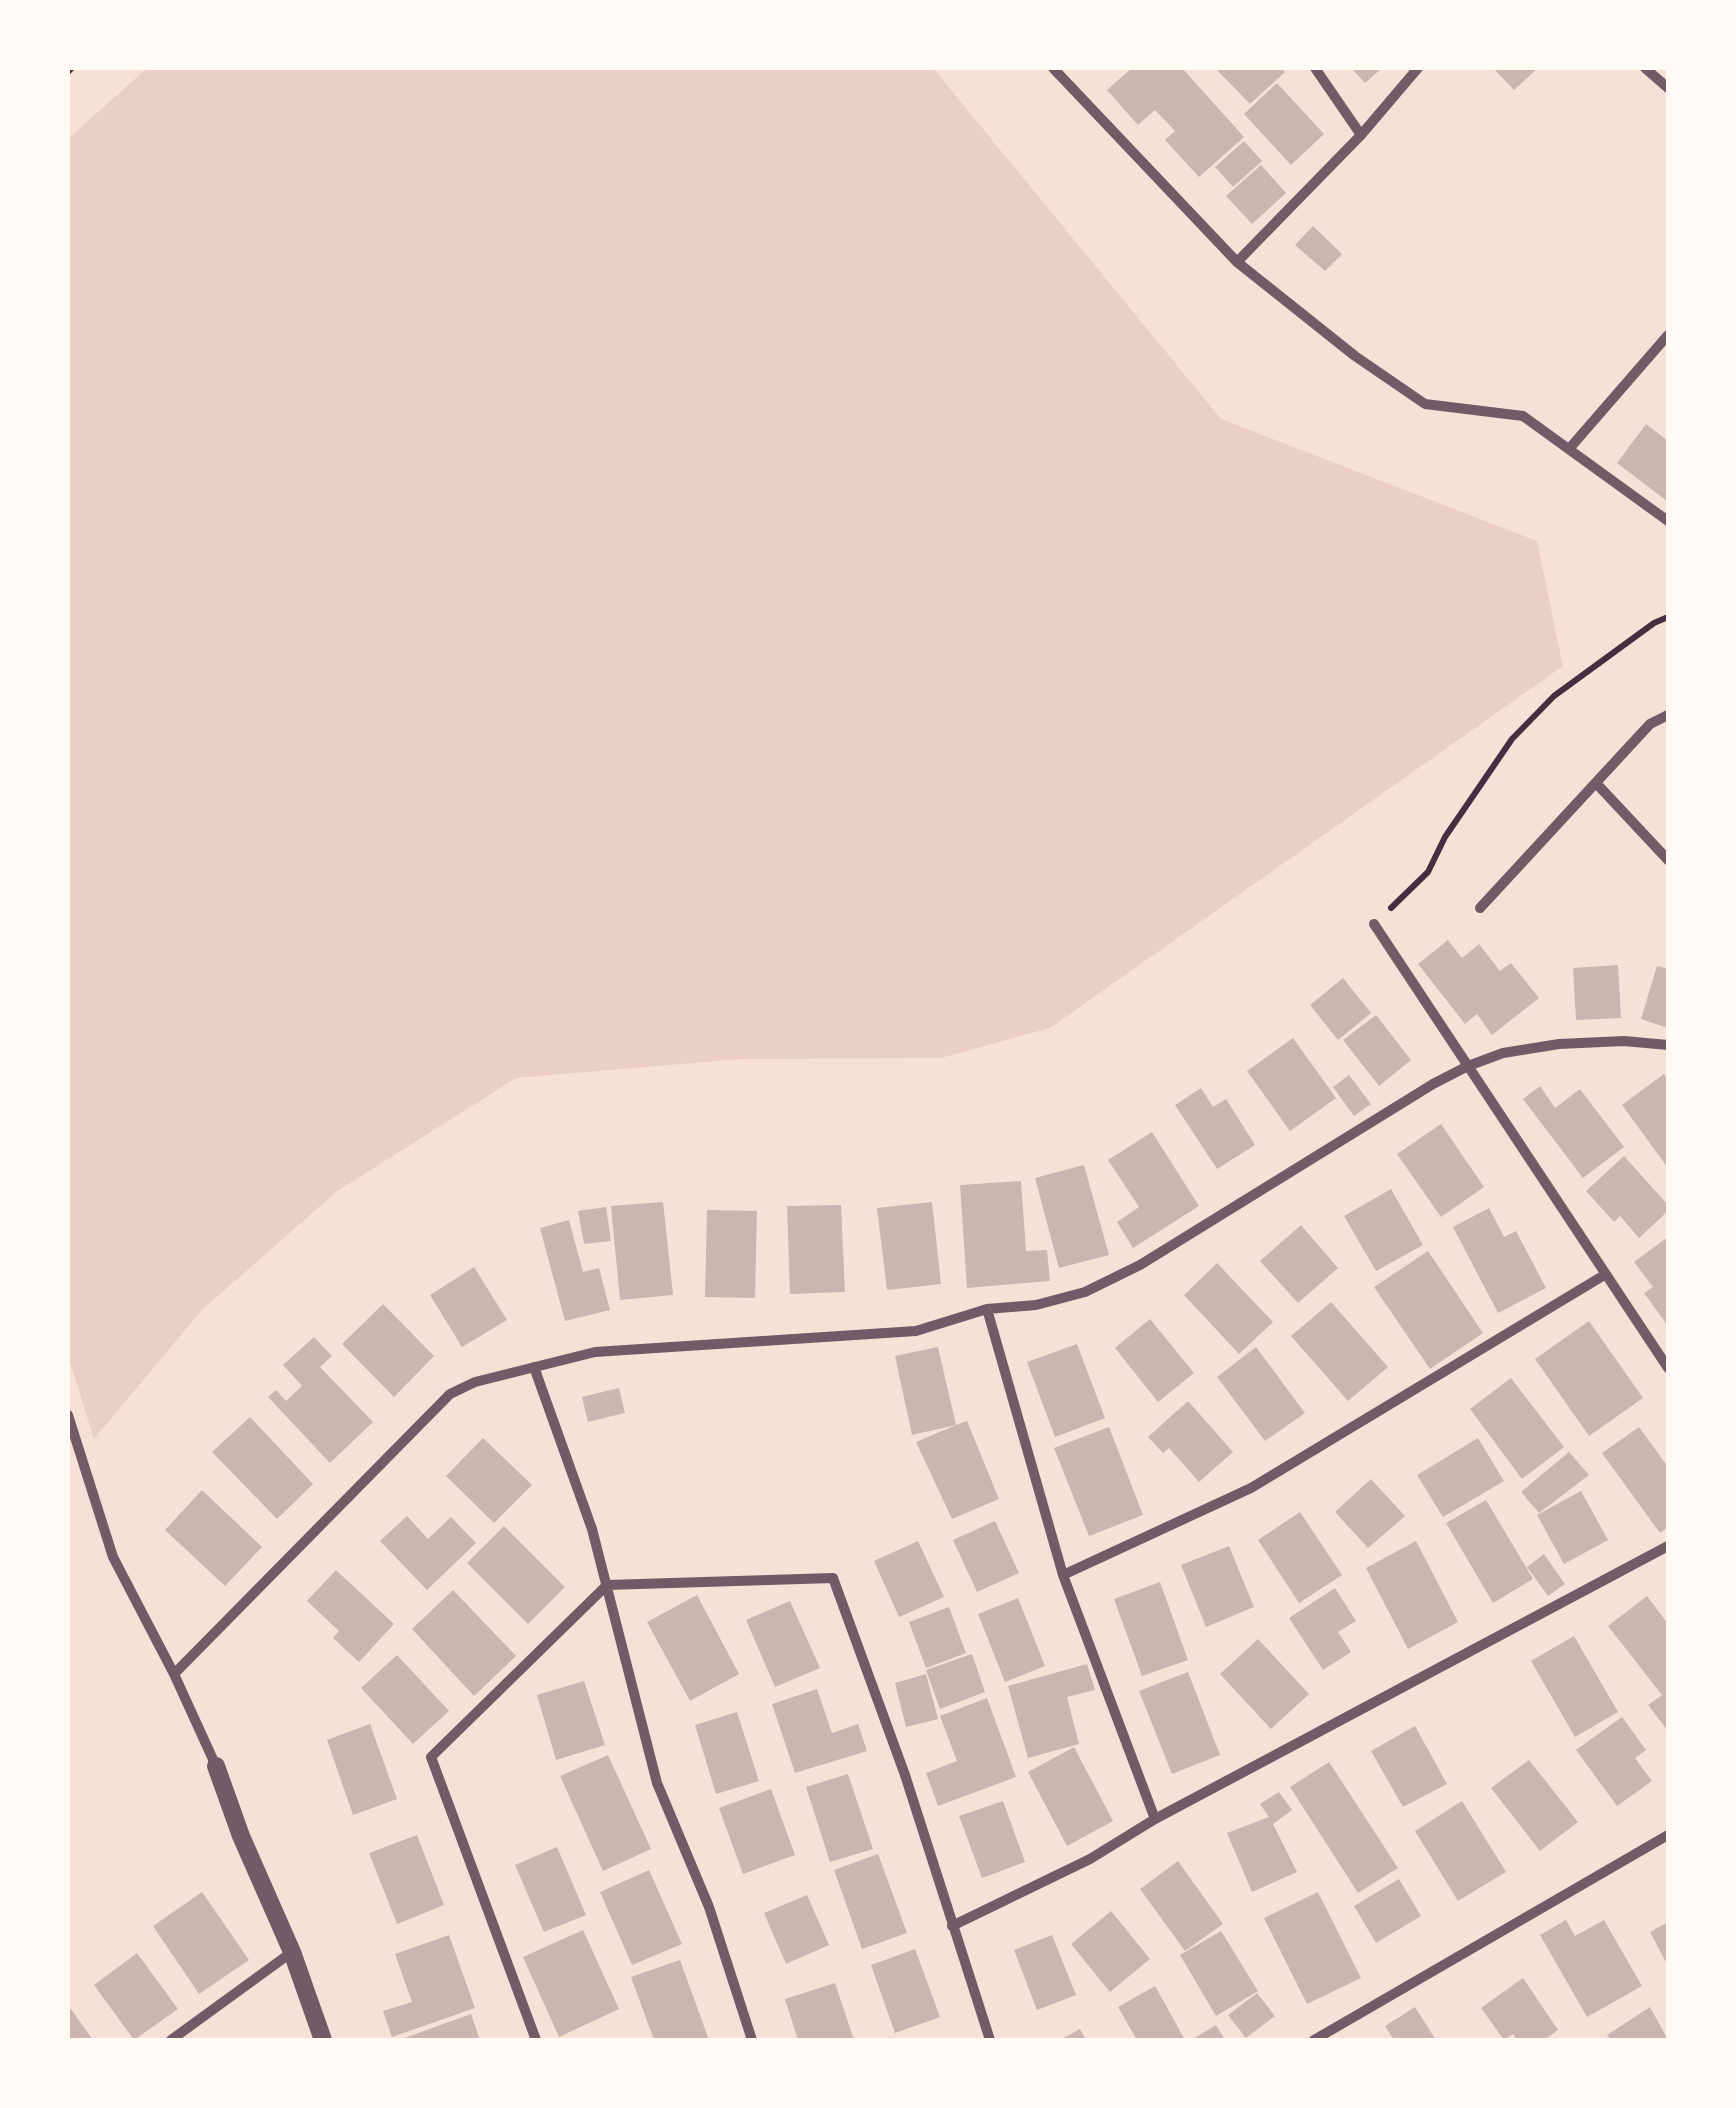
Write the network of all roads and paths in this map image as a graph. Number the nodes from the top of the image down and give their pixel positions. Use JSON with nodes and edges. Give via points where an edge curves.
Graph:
{"nodes":[{"id":1,"x":1053,"y":68,"type":"edge"},
{"id":2,"x":1315,"y":68,"type":"edge"},
{"id":3,"x":1418,"y":68,"type":"edge"},
{"id":4,"x":1644,"y":68,"type":"edge"},
{"id":5,"x":1668,"y":88,"type":"edge"},
{"id":6,"x":1361,"y":135,"type":"junction"},
{"id":7,"x":1238,"y":262,"type":"junction"},
{"id":8,"x":1668,"y":335,"type":"edge"},
{"id":9,"x":1568,"y":448,"type":"junction"},
{"id":10,"x":1668,"y":521,"type":"edge"},
{"id":11,"x":1668,"y":617,"type":"edge"},
{"id":12,"x":1668,"y":714,"type":"edge"},
{"id":13,"x":1596,"y":784,"type":"junction"},
{"id":14,"x":1668,"y":860,"type":"edge"},
{"id":15,"x":1480,"y":908,"type":"dead end"},
{"id":16,"x":1374,"y":924,"type":"joint"},
{"id":17,"x":1668,"y":1045,"type":"edge"},
{"id":18,"x":1468,"y":1066,"type":"junction"},
{"id":19,"x":1606,"y":1274,"type":"junction"},
{"id":20,"x":987,"y":1309,"type":"junction"},
{"id":21,"x":534,"y":1367,"type":"junction"},
{"id":22,"x":1668,"y":1368,"type":"edge"},
{"id":23,"x":68,"y":1414,"type":"edge"},
{"id":24,"x":1668,"y":1546,"type":"edge"},
{"id":25,"x":1063,"y":1575,"type":"junction"},
{"id":26,"x":608,"y":1585,"type":"junction"},
{"id":27,"x":174,"y":1674,"type":"junction"},
{"id":28,"x":216,"y":1766,"type":"joint"},
{"id":29,"x":1156,"y":1819,"type":"junction"},
{"id":30,"x":1668,"y":1836,"type":"edge"},
{"id":31,"x":952,"y":1926,"type":"junction"},
{"id":32,"x":292,"y":1952,"type":"junction"},
{"id":33,"x":171,"y":2040,"type":"edge"},
{"id":34,"x":324,"y":2040,"type":"edge"},
{"id":35,"x":536,"y":2040,"type":"edge"},
{"id":36,"x":752,"y":2040,"type":"edge"},
{"id":37,"x":990,"y":2040,"type":"edge"},
{"id":38,"x":1314,"y":2040,"type":"edge"}],
"edges":[{"from":1,"to":7,"type":"street"},
{"from":2,"to":6,"type":"street"},
{"from":3,"to":6,"type":"street"},
{"from":4,"to":5,"type":"street"},
{"from":6,"to":7,"type":"street"},
{"from":7,"to":9,"type":"street","via":[[1425,404],[1522,416]]},
{"from":8,"to":9,"type":"street"},
{"from":9,"to":10,"type":"street"},
{"from":11,"to":16,"type":"path","via":[[1554,696],[1512,739],[1428,872]]},
{"from":12,"to":13,"type":"street","via":[[1650,724]]},
{"from":13,"to":14,"type":"street"},
{"from":13,"to":15,"type":"street"},
{"from":16,"to":18,"type":"street"},
{"from":17,"to":18,"type":"street","via":[[1559,1044]]},
{"from":18,"to":19,"type":"street"},
{"from":18,"to":20,"type":"street","via":[[1140,1265],[1086,1292],[1036,1306]]},
{"from":19,"to":22,"type":"street"},
{"from":19,"to":25,"type":"street","via":[[1251,1488]]},
{"from":20,"to":21,"type":"street","via":[[916,1331],[595,1352]]},
{"from":20,"to":25,"type":"street"},
{"from":21,"to":26,"type":"street"},
{"from":21,"to":27,"type":"street","via":[[450,1394]]},
{"from":23,"to":27,"type":"street","via":[[113,1557]]},
{"from":24,"to":29,"type":"street"},
{"from":25,"to":29,"type":"street"},
{"from":26,"to":31,"type":"street","via":[[833,1578],[906,1775]]},
{"from":26,"to":35,"type":"street","via":[[431,1757]]},
{"from":26,"to":36,"type":"street","via":[[657,1783],[708,1906]]},
{"from":27,"to":28,"type":"street"},
{"from":28,"to":32,"type":"street"},
{"from":29,"to":31,"type":"street"},
{"from":30,"to":38,"type":"street"},
{"from":31,"to":37,"type":"street"},
{"from":32,"to":33,"type":"street"},
{"from":32,"to":34,"type":"street"}]}
